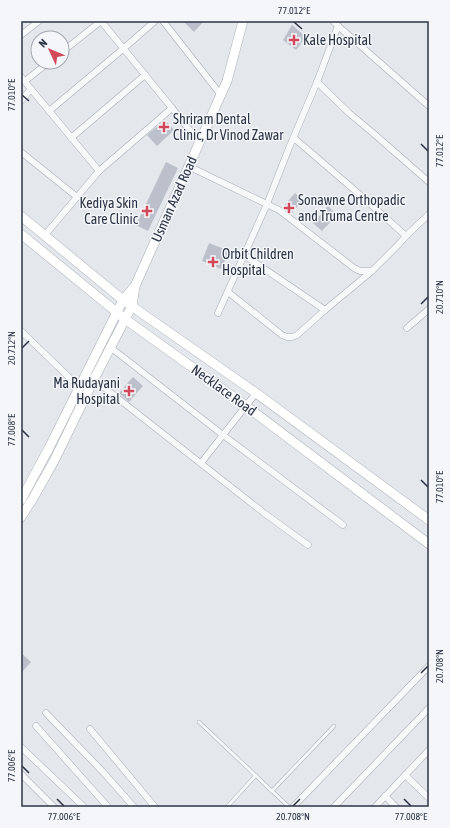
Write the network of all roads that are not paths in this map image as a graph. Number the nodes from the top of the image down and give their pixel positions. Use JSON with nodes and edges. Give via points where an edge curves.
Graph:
{"nodes":[{"id":1,"x":39,"y":21,"type":"edge"},
{"id":2,"x":101,"y":21,"type":"edge"},
{"id":3,"x":155,"y":21,"type":"edge"},
{"id":4,"x":163,"y":21,"type":"edge"},
{"id":5,"x":243,"y":21,"type":"edge"},
{"id":6,"x":333,"y":21,"type":"edge"},
{"id":7,"x":338,"y":26,"type":"junction"},
{"id":8,"x":21,"y":35,"type":"edge"},
{"id":9,"x":70,"y":46,"type":"edge"},
{"id":10,"x":123,"y":49,"type":"junction"},
{"id":11,"x":37,"y":70,"type":"edge"},
{"id":12,"x":145,"y":75,"type":"junction"},
{"id":13,"x":23,"y":79,"type":"edge"},
{"id":14,"x":317,"y":82,"type":"junction"},
{"id":15,"x":31,"y":90,"type":"junction"},
{"id":16,"x":221,"y":95,"type":"junction"},
{"id":17,"x":21,"y":101,"type":"edge"},
{"id":18,"x":429,"y":106,"type":"edge"},
{"id":19,"x":172,"y":108,"type":"junction"},
{"id":20,"x":49,"y":110,"type":"junction"},
{"id":21,"x":71,"y":138,"type":"junction"},
{"id":22,"x":294,"y":138,"type":"junction"},
{"id":23,"x":200,"y":143,"type":"junction"},
{"id":24,"x":21,"y":152,"type":"edge"},
{"id":25,"x":188,"y":166,"type":"junction"},
{"id":26,"x":98,"y":171,"type":"junction"},
{"id":27,"x":429,"y":182,"type":"edge"},
{"id":28,"x":77,"y":197,"type":"junction"},
{"id":29,"x":267,"y":204,"type":"junction"},
{"id":30,"x":429,"y":214,"type":"edge"},
{"id":31,"x":21,"y":216,"type":"edge"},
{"id":32,"x":21,"y":234,"type":"edge"},
{"id":33,"x":45,"y":235,"type":"junction"},
{"id":34,"x":406,"y":236,"type":"junction"},
{"id":35,"x":244,"y":255,"type":"junction"},
{"id":36,"x":372,"y":271,"type":"junction"},
{"id":37,"x":135,"y":286,"type":"junction"},
{"id":38,"x":228,"y":292,"type":"junction"},
{"id":39,"x":123,"y":300,"type":"junction"},
{"id":40,"x":132,"y":306,"type":"junction"},
{"id":41,"x":325,"y":310,"type":"junction"},
{"id":42,"x":429,"y":310,"type":"edge"},
{"id":43,"x":117,"y":312,"type":"junction"},
{"id":44,"x":218,"y":313,"type":"dead end"},
{"id":45,"x":125,"y":319,"type":"junction"},
{"id":46,"x":407,"y":328,"type":"dead end"},
{"id":47,"x":21,"y":331,"type":"edge"},
{"id":48,"x":110,"y":347,"type":"junction"},
{"id":49,"x":86,"y":373,"type":"junction"},
{"id":50,"x":94,"y":379,"type":"junction"},
{"id":51,"x":79,"y":387,"type":"junction"},
{"id":52,"x":256,"y":393,"type":"junction"},
{"id":53,"x":246,"y":406,"type":"junction"},
{"id":54,"x":223,"y":435,"type":"junction"},
{"id":55,"x":201,"y":463,"type":"junction"},
{"id":56,"x":21,"y":500,"type":"edge"},
{"id":57,"x":21,"y":517,"type":"edge"},
{"id":58,"x":429,"y":520,"type":"edge"},
{"id":59,"x":343,"y":525,"type":"dead end"},
{"id":60,"x":429,"y":544,"type":"edge"},
{"id":61,"x":308,"y":545,"type":"dead end"},
{"id":62,"x":428,"y":669,"type":"edge"},
{"id":63,"x":429,"y":708,"type":"edge"},
{"id":64,"x":46,"y":713,"type":"dead end"},
{"id":65,"x":199,"y":722,"type":"dead end"},
{"id":66,"x":36,"y":726,"type":"dead end"},
{"id":67,"x":334,"y":726,"type":"dead end"},
{"id":68,"x":90,"y":729,"type":"dead end"},
{"id":69,"x":21,"y":747,"type":"edge"},
{"id":70,"x":429,"y":750,"type":"edge"},
{"id":71,"x":424,"y":755,"type":"junction"},
{"id":72,"x":429,"y":760,"type":"edge"},
{"id":73,"x":21,"y":774,"type":"edge"},
{"id":74,"x":256,"y":775,"type":"junction"},
{"id":75,"x":405,"y":775,"type":"junction"},
{"id":76,"x":272,"y":791,"type":"junction"},
{"id":77,"x":385,"y":796,"type":"junction"},
{"id":78,"x":429,"y":798,"type":"edge"},
{"id":79,"x":54,"y":807,"type":"edge"},
{"id":80,"x":84,"y":807,"type":"edge"},
{"id":81,"x":108,"y":807,"type":"edge"},
{"id":82,"x":134,"y":807,"type":"edge"},
{"id":83,"x":155,"y":807,"type":"edge"},
{"id":84,"x":227,"y":807,"type":"edge"},
{"id":85,"x":289,"y":807,"type":"edge"},
{"id":86,"x":293,"y":807,"type":"edge"},
{"id":87,"x":334,"y":807,"type":"edge"},
{"id":88,"x":375,"y":807,"type":"edge"},
{"id":89,"x":396,"y":807,"type":"edge"}],
"edges":[{"from":1,"to":8,"type":"street"},
{"from":2,"to":9,"type":"street"},
{"from":2,"to":10,"type":"street"},
{"from":3,"to":10,"type":"street"},
{"from":4,"to":16,"type":"street"},
{"from":5,"to":16,"type":"main road","name":"Usman Azad Road"},
{"from":6,"to":7,"type":"street"},
{"from":7,"to":14,"type":"street"},
{"from":7,"to":18,"type":"street"},
{"from":10,"to":12,"type":"street"},
{"from":10,"to":20,"type":"street"},
{"from":11,"to":13,"type":"street"},
{"from":12,"to":19,"type":"street"},
{"from":12,"to":21,"type":"street"},
{"from":13,"to":15,"type":"street"},
{"from":14,"to":22,"type":"street"},
{"from":14,"to":27,"type":"street"},
{"from":15,"to":17,"type":"street"},
{"from":15,"to":20,"type":"street"},
{"from":16,"to":23,"type":"main road","name":"Usman Azad Road"},
{"from":19,"to":23,"type":"street"},
{"from":19,"to":26,"type":"street"},
{"from":20,"to":21,"type":"street"},
{"from":21,"to":26,"type":"street"},
{"from":22,"to":29,"type":"street"},
{"from":22,"to":34,"type":"street"},
{"from":23,"to":25,"type":"main road","name":"Usman Azad Road"},
{"from":24,"to":28,"type":"street"},
{"from":25,"to":29,"type":"street"},
{"from":25,"to":37,"type":"main road","name":"Usman Azad Road"},
{"from":26,"to":28,"type":"street"},
{"from":28,"to":33,"type":"street"},
{"from":29,"to":35,"type":"street"},
{"from":29,"to":36,"type":"street","via":[[284,213],[354,268]]},
{"from":30,"to":34,"type":"street"},
{"from":31,"to":33,"type":"main road","name":"Necklace Road"},
{"from":32,"to":43,"type":"main road","name":"Necklace Road"},
{"from":33,"to":39,"type":"main road","name":"Necklace Road"},
{"from":34,"to":36,"type":"street"},
{"from":35,"to":38,"type":"street"},
{"from":35,"to":41,"type":"street"},
{"from":36,"to":41,"type":"street"},
{"from":37,"to":39,"type":"main road","name":"Usman Azad Road"},
{"from":37,"to":40,"type":"main road","name":"Usman Azad Road"},
{"from":38,"to":41,"type":"street","via":[[287,337],[297,334]]},
{"from":38,"to":44,"type":"street"},
{"from":39,"to":40,"type":"main road","name":"Necklace Road"},
{"from":39,"to":43,"type":"main road","name":"Usman Azad Road"},
{"from":40,"to":45,"type":"main road","name":"Usman Azad Road"},
{"from":40,"to":52,"type":"main road","name":"Necklace Road"},
{"from":42,"to":46,"type":"street"},
{"from":43,"to":45,"type":"main road","name":"Necklace Road"},
{"from":43,"to":49,"type":"main road","name":"Usman Azad Road"},
{"from":45,"to":48,"type":"main road","name":"Usman Azad Road"},
{"from":45,"to":53,"type":"main road","name":"Necklace Road"},
{"from":47,"to":51,"type":"street"},
{"from":48,"to":50,"type":"main road","name":"Usman Azad Road"},
{"from":48,"to":54,"type":"street"},
{"from":49,"to":50,"type":"street"},
{"from":49,"to":51,"type":"main road","name":"Usman Azad Road"},
{"from":50,"to":55,"type":"street"},
{"from":50,"to":57,"type":"main road","name":"Usman Azad Road","via":[[54,460]]},
{"from":51,"to":56,"type":"main road","name":"Usman Azad Road"},
{"from":52,"to":53,"type":"street"},
{"from":52,"to":58,"type":"main road","name":"Necklace Road"},
{"from":53,"to":54,"type":"street"},
{"from":53,"to":60,"type":"main road","name":"Necklace Road"},
{"from":54,"to":55,"type":"street"},
{"from":54,"to":59,"type":"street"},
{"from":55,"to":61,"type":"street"},
{"from":62,"to":86,"type":"street"},
{"from":63,"to":87,"type":"street"},
{"from":64,"to":82,"type":"street"},
{"from":65,"to":74,"type":"lane"},
{"from":66,"to":81,"type":"street"},
{"from":67,"to":76,"type":"lane"},
{"from":68,"to":83,"type":"street"},
{"from":69,"to":80,"type":"street"},
{"from":70,"to":71,"type":"street"},
{"from":71,"to":72,"type":"street"},
{"from":71,"to":75,"type":"street"},
{"from":73,"to":79,"type":"street"},
{"from":74,"to":76,"type":"lane"},
{"from":74,"to":84,"type":"lane"},
{"from":75,"to":77,"type":"street"},
{"from":75,"to":78,"type":"street"},
{"from":76,"to":85,"type":"lane"},
{"from":77,"to":88,"type":"street"},
{"from":77,"to":89,"type":"street"}]}
